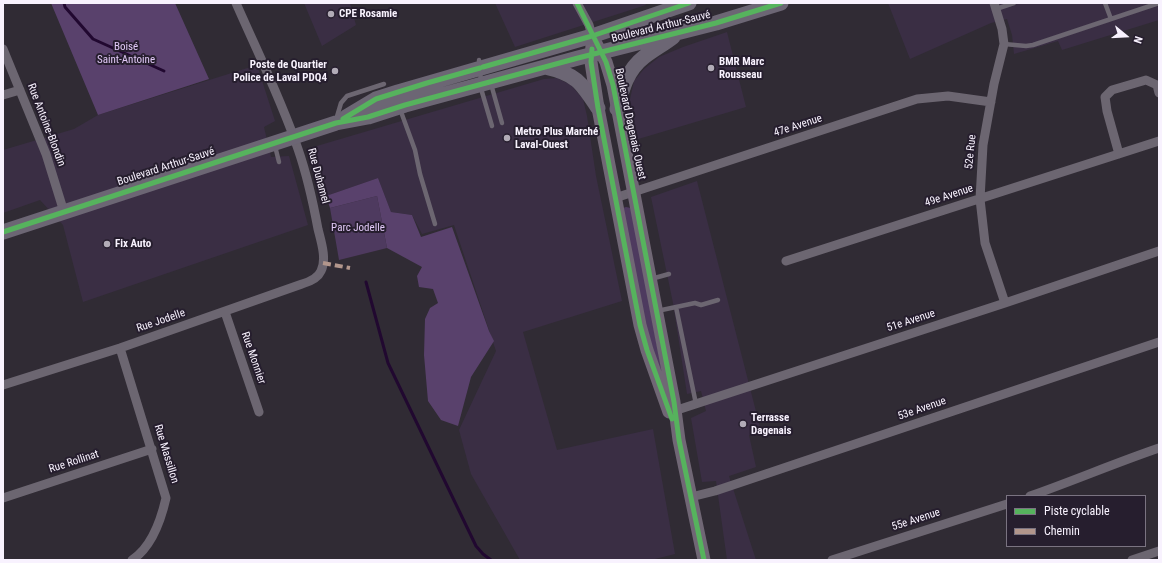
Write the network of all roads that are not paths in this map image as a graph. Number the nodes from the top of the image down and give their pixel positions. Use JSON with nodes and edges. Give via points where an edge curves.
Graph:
{"nodes":[{"id":1,"x":236,"y":3,"type":"edge"},
{"id":2,"x":577,"y":3,"type":"edge"},
{"id":3,"x":689,"y":3,"type":"edge"},
{"id":4,"x":781,"y":3,"type":"edge"},
{"id":5,"x":1014,"y":3,"type":"edge"},
{"id":6,"x":1105,"y":3,"type":"edge"},
{"id":7,"x":1159,"y":3,"type":"edge"},
{"id":8,"x":995,"y":6,"type":"edge"},
{"id":9,"x":657,"y":8,"type":"edge"},
{"id":10,"x":1111,"y":18,"type":"junction"},
{"id":11,"x":680,"y":32,"type":"junction"},
{"id":12,"x":592,"y":36,"type":"junction"},
{"id":13,"x":1004,"y":44,"type":"junction"},
{"id":14,"x":3,"y":49,"type":"edge"},
{"id":15,"x":596,"y":53,"type":"junction"},
{"id":16,"x":544,"y":67,"type":"junction"},
{"id":17,"x":485,"y":75,"type":"junction"},
{"id":18,"x":20,"y":90,"type":"junction"},
{"id":19,"x":1159,"y":93,"type":"edge"},
{"id":20,"x":3,"y":95,"type":"edge"},
{"id":21,"x":390,"y":95,"type":"junction"},
{"id":22,"x":991,"y":102,"type":"junction"},
{"id":23,"x":598,"y":108,"type":"junction"},
{"id":24,"x":617,"y":109,"type":"junction"},
{"id":25,"x":502,"y":123,"type":"dead end"},
{"id":26,"x":492,"y":126,"type":"dead end"},
{"id":27,"x":294,"y":136,"type":"junction"},
{"id":28,"x":1159,"y":141,"type":"edge"},
{"id":29,"x":274,"y":142,"type":"junction"},
{"id":30,"x":1118,"y":154,"type":"junction"},
{"id":31,"x":279,"y":162,"type":"dead end"},
{"id":32,"x":634,"y":192,"type":"junction"},
{"id":33,"x":615,"y":198,"type":"junction"},
{"id":34,"x":980,"y":199,"type":"junction"},
{"id":35,"x":64,"y":212,"type":"junction"},
{"id":36,"x":436,"y":224,"type":"dead end"},
{"id":37,"x":3,"y":232,"type":"edge"},
{"id":38,"x":1159,"y":251,"type":"edge"},
{"id":39,"x":786,"y":261,"type":"dead end"},
{"id":40,"x":321,"y":271,"type":"joint"},
{"id":41,"x":669,"y":274,"type":"dead end"},
{"id":42,"x":650,"y":279,"type":"junction"},
{"id":43,"x":718,"y":300,"type":"dead end"},
{"id":44,"x":1006,"y":303,"type":"junction"},
{"id":45,"x":676,"y":307,"type":"junction"},
{"id":46,"x":657,"y":311,"type":"junction"},
{"id":47,"x":225,"y":312,"type":"junction"},
{"id":48,"x":1159,"y":342,"type":"edge"},
{"id":49,"x":120,"y":348,"type":"junction"},
{"id":50,"x":3,"y":385,"type":"edge"},
{"id":51,"x":696,"y":404,"type":"junction"},
{"id":52,"x":672,"y":411,"type":"junction"},
{"id":53,"x":259,"y":412,"type":"dead end"},
{"id":54,"x":1159,"y":448,"type":"edge"},
{"id":55,"x":152,"y":449,"type":"junction"},
{"id":56,"x":1033,"y":495,"type":"edge"},
{"id":57,"x":691,"y":497,"type":"junction"},
{"id":58,"x":3,"y":498,"type":"edge"},
{"id":59,"x":1006,"y":504,"type":"edge"},
{"id":60,"x":1159,"y":551,"type":"edge"},
{"id":61,"x":132,"y":560,"type":"edge"},
{"id":62,"x":704,"y":560,"type":"edge"},
{"id":63,"x":832,"y":560,"type":"edge"},
{"id":64,"x":1132,"y":560,"type":"edge"}],
"edges":[{"from":1,"to":27,"type":"street","name":"Rue Duhamel"},
{"from":2,"to":12,"type":"street"},
{"from":3,"to":9,"type":"main road","name":"Boulevard Arthur-Sauvé"},
{"from":4,"to":11,"type":"main road","name":"Boulevard Arthur-Sauvé"},
{"from":5,"to":8,"type":"lane"},
{"from":6,"to":10,"type":"lane"},
{"from":7,"to":10,"type":"lane"},
{"from":8,"to":13,"type":"street","name":"52e Rue"},
{"from":9,"to":12,"type":"main road","name":"Boulevard Arthur-Sauvé"},
{"from":10,"to":13,"type":"lane","via":[[1029,46]]},
{"from":11,"to":15,"type":"main road","name":"Boulevard Arthur-Sauvé"},
{"from":11,"to":24,"type":"main road","via":[[633,67],[623,87]]},
{"from":12,"to":15,"type":"main road","name":"Boulevard Dagenais Ouest"},
{"from":12,"to":17,"type":"main road","name":"Boulevard Arthur-Sauvé"},
{"from":13,"to":22,"type":"street","name":"52e Rue"},
{"from":14,"to":18,"type":"street","name":"Rue Antoine-Blondin"},
{"from":15,"to":16,"type":"main road","name":"Boulevard Arthur-Sauvé"},
{"from":15,"to":23,"type":"main road","name":"Boulevard Dagenais Ouest","via":[[592,70]]},
{"from":15,"to":24,"type":"main road","name":"Boulevard Dagenais Ouest","via":[[609,71]]},
{"from":16,"to":17,"type":"main road","name":"Boulevard Arthur-Sauvé"},
{"from":16,"to":23,"type":"main road","via":[[574,77]]},
{"from":17,"to":21,"type":"main road","name":"Boulevard Arthur-Sauvé","via":[[427,83]]},
{"from":17,"to":25,"type":"lane","via":[[493,89]]},
{"from":17,"to":26,"type":"lane","via":[[482,92]]},
{"from":18,"to":20,"type":"street"},
{"from":18,"to":35,"type":"street","name":"Rue Antoine-Blondin","via":[[46,154]]},
{"from":19,"to":30,"type":"street","via":[[1156,85],[1146,80],[1112,90],[1105,97]]},
{"from":21,"to":27,"type":"main road","name":"Boulevard Arthur-Sauvé","via":[[336,122]]},
{"from":21,"to":36,"type":"lane","via":[[402,113]]},
{"from":22,"to":32,"type":"street","name":"47e Avenue","via":[[948,96],[917,99]]},
{"from":22,"to":34,"type":"street","name":"52e Rue","via":[[983,145]]},
{"from":23,"to":33,"type":"main road","name":"Boulevard Dagenais Ouest"},
{"from":24,"to":32,"type":"main road","name":"Boulevard Dagenais Ouest"},
{"from":27,"to":29,"type":"main road","name":"Boulevard Arthur-Sauvé"},
{"from":27,"to":40,"type":"street","name":"Rue Duhamel","via":[[314,205],[324,258]]},
{"from":28,"to":30,"type":"street","name":"49e Avenue"},
{"from":29,"to":31,"type":"lane"},
{"from":29,"to":35,"type":"main road","name":"Boulevard Arthur-Sauvé"},
{"from":30,"to":34,"type":"street","name":"49e Avenue"},
{"from":32,"to":33,"type":"street","name":"47e Avenue"},
{"from":32,"to":42,"type":"main road","name":"Boulevard Dagenais Ouest"},
{"from":33,"to":52,"type":"main road","name":"Boulevard Dagenais Ouest","via":[[644,340]]},
{"from":34,"to":39,"type":"street","name":"49e Avenue"},
{"from":34,"to":44,"type":"street","name":"52e Rue","via":[[985,243]]},
{"from":35,"to":37,"type":"main road","name":"Boulevard Arthur-Sauvé"},
{"from":38,"to":44,"type":"street","name":"51e Avenue"},
{"from":40,"to":47,"type":"street","name":"Rue Jodelle","via":[[309,282]]},
{"from":41,"to":42,"type":"lane"},
{"from":42,"to":46,"type":"main road","name":"Boulevard Dagenais Ouest"},
{"from":43,"to":45,"type":"lane","via":[[701,305]]},
{"from":44,"to":51,"type":"street","name":"51e Avenue"},
{"from":45,"to":46,"type":"lane"},
{"from":45,"to":51,"type":"lane"},
{"from":46,"to":52,"type":"main road","name":"Boulevard Dagenais Ouest"},
{"from":47,"to":49,"type":"street","name":"Rue Jodelle"},
{"from":47,"to":53,"type":"street","name":"Rue Monnier"},
{"from":48,"to":57,"type":"street","name":"53e Avenue"},
{"from":49,"to":50,"type":"street","name":"Rue Jodelle"},
{"from":49,"to":55,"type":"street","name":"Rue Massillon"},
{"from":51,"to":52,"type":"street","name":"51e Avenue"},
{"from":52,"to":57,"type":"main road","name":"Boulevard Dagenais Ouest"},
{"from":54,"to":56,"type":"street"},
{"from":55,"to":58,"type":"street","name":"Rue Rollinat"},
{"from":55,"to":61,"type":"street","name":"Rue Massillon","via":[[166,498],[162,516],[147,547]]},
{"from":57,"to":62,"type":"main road","name":"Boulevard Dagenais Ouest"},
{"from":59,"to":63,"type":"street","name":"55e Avenue"},
{"from":60,"to":64,"type":"street"}]}
